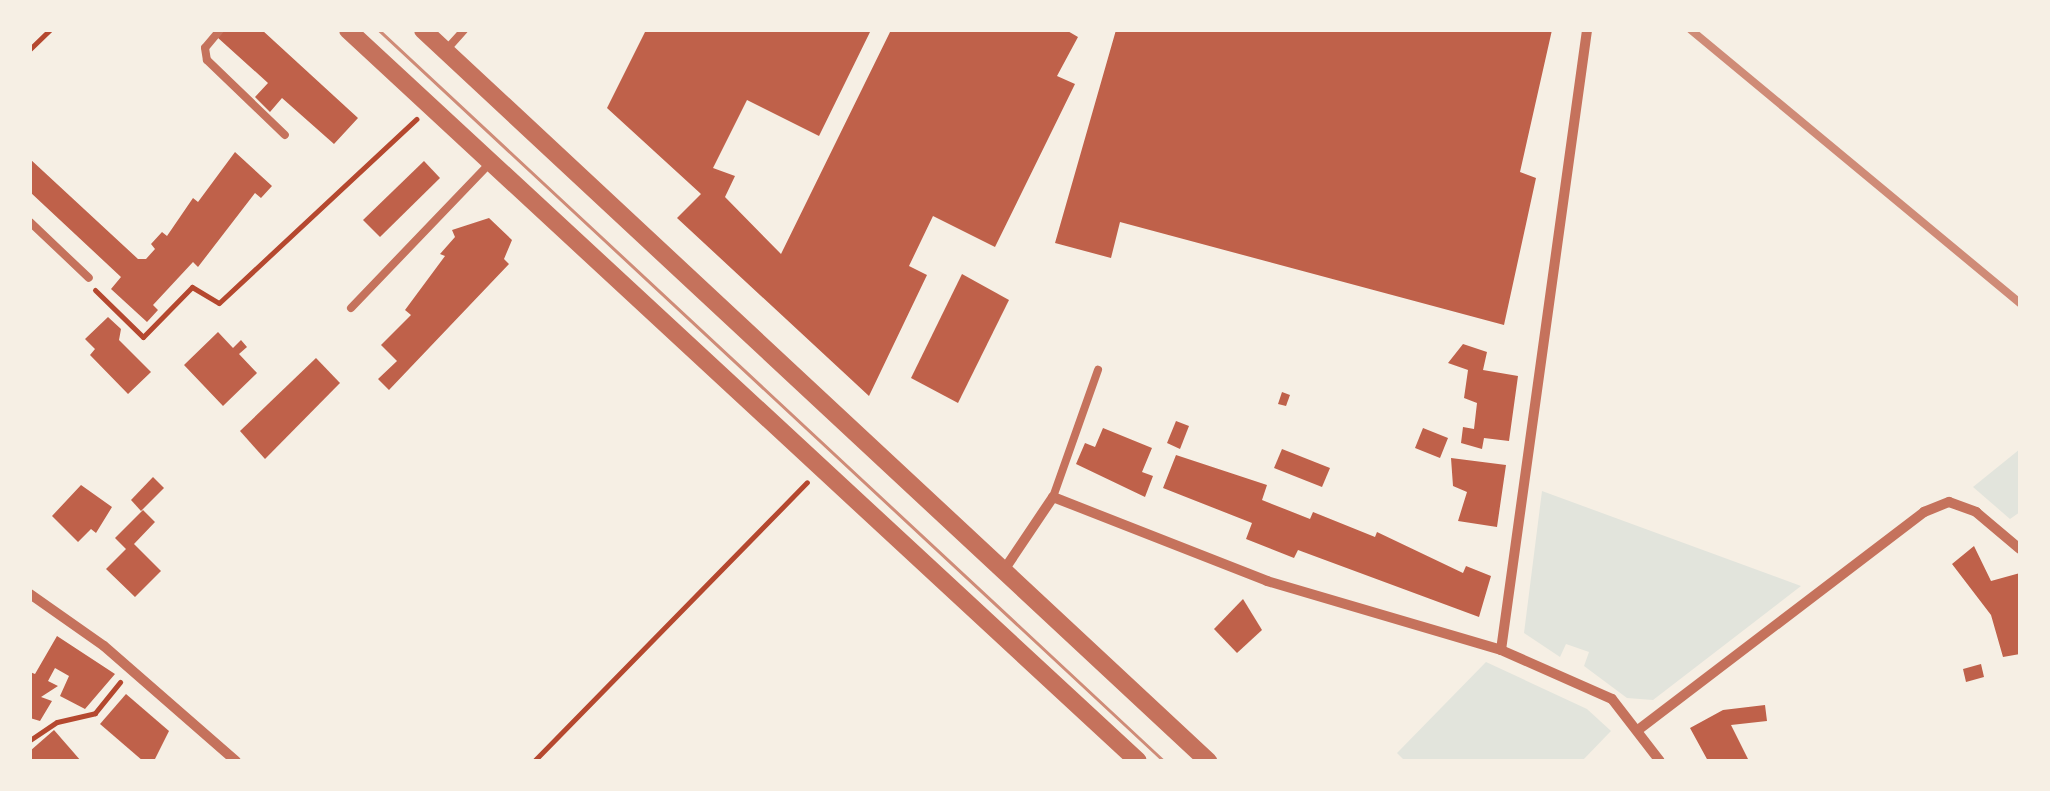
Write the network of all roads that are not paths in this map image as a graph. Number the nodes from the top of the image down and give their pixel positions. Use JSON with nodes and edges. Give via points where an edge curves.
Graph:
{"nodes":[{"id":1,"x":220,"y":30,"type":"edge"},
{"id":2,"x":348,"y":30,"type":"edge"},
{"id":3,"x":423,"y":30,"type":"edge"},
{"id":4,"x":464,"y":30,"type":"edge"},
{"id":5,"x":1587,"y":30,"type":"edge"},
{"id":6,"x":445,"y":51,"type":"junction"},
{"id":7,"x":285,"y":134,"type":"dead end"},
{"id":8,"x":492,"y":162,"type":"junction"},
{"id":9,"x":30,"y":222,"type":"edge"},
{"id":10,"x":90,"y":278,"type":"road end"},
{"id":11,"x":352,"y":308,"type":"dead end"},
{"id":12,"x":1098,"y":370,"type":"dead end"},
{"id":13,"x":1052,"y":497,"type":"junction"},
{"id":14,"x":2020,"y":549,"type":"edge"},
{"id":15,"x":1004,"y":570,"type":"junction"},
{"id":16,"x":30,"y":594,"type":"edge"},
{"id":17,"x":1501,"y":650,"type":"junction"},
{"id":18,"x":1638,"y":730,"type":"junction"},
{"id":19,"x":236,"y":761,"type":"edge"},
{"id":20,"x":1138,"y":761,"type":"edge"},
{"id":21,"x":1208,"y":761,"type":"edge"},
{"id":22,"x":1660,"y":761,"type":"edge"}],
"edges":[{"from":1,"to":7,"type":"lane","via":[[205,48],[207,60]]},
{"from":2,"to":8,"type":"street"},
{"from":3,"to":6,"type":"street"},
{"from":4,"to":6,"type":"lane"},
{"from":5,"to":17,"type":"street"},
{"from":6,"to":15,"type":"street"},
{"from":8,"to":11,"type":"lane"},
{"from":8,"to":20,"type":"street"},
{"from":9,"to":10,"type":"lane"},
{"from":12,"to":13,"type":"lane"},
{"from":13,"to":15,"type":"street"},
{"from":13,"to":17,"type":"street","via":[[1267,582]]},
{"from":14,"to":18,"type":"street","via":[[1976,512],[1950,502],[1924,512]]},
{"from":15,"to":21,"type":"street"},
{"from":16,"to":19,"type":"street","via":[[130,668]]},
{"from":17,"to":18,"type":"street","via":[[1612,699]]},
{"from":18,"to":22,"type":"street"}]}
